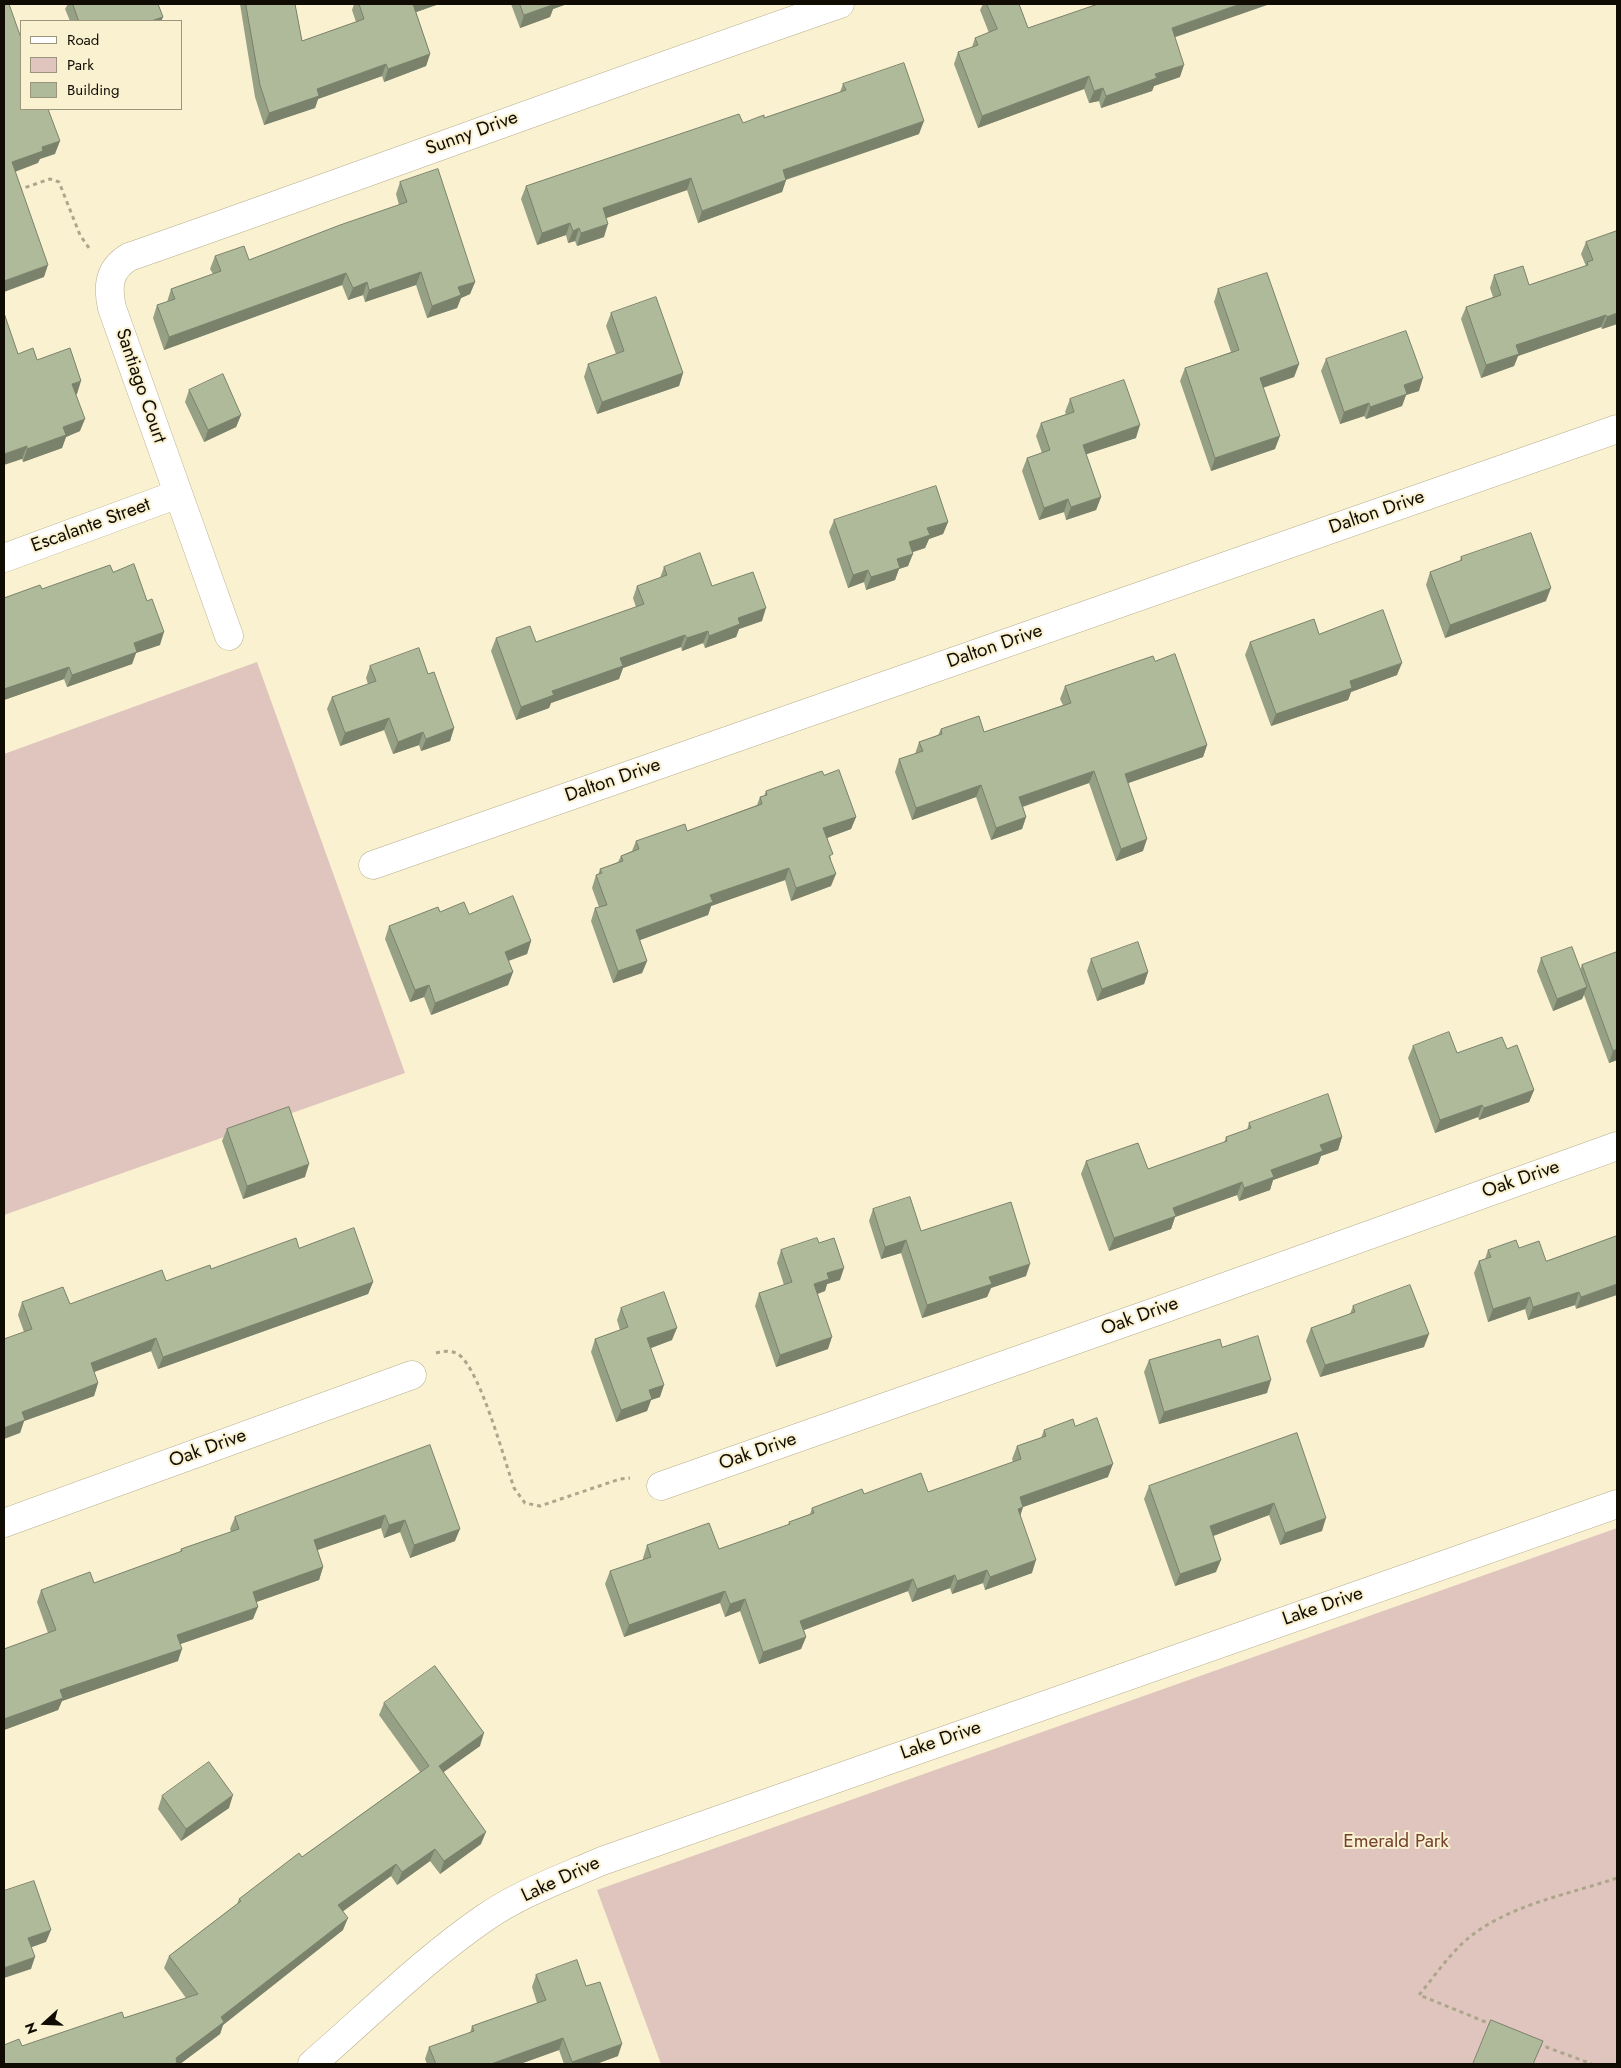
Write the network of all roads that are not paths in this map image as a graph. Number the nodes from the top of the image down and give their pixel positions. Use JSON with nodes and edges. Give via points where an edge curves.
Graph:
{"nodes":[{"id":1,"x":840,"y":4,"type":"edge"},
{"id":2,"x":110,"y":276,"type":"joint"},
{"id":3,"x":1617,"y":429,"type":"edge"},
{"id":4,"x":178,"y":494,"type":"junction"},
{"id":5,"x":4,"y":558,"type":"edge"},
{"id":6,"x":229,"y":636,"type":"dead end"},
{"id":7,"x":373,"y":865,"type":"dead end"},
{"id":8,"x":1617,"y":1146,"type":"edge"},
{"id":9,"x":412,"y":1375,"type":"dead end"},
{"id":10,"x":662,"y":1486,"type":"road end"},
{"id":11,"x":1617,"y":1504,"type":"edge"},
{"id":12,"x":4,"y":1524,"type":"edge"},
{"id":13,"x":312,"y":2064,"type":"edge"}],
"edges":[{"from":1,"to":2,"type":"street","name":"Sunny Drive","via":[[609,83],[327,188],[129,257]]},
{"from":2,"to":4,"type":"street","name":"Santiago Court","via":[[112,308]]},
{"from":3,"to":7,"type":"street","name":"Dalton Drive"},
{"from":4,"to":5,"type":"street","name":"Escalante Street"},
{"from":4,"to":6,"type":"street","name":"Santiago Court"},
{"from":8,"to":10,"type":"street","name":"Oak Drive"},
{"from":9,"to":12,"type":"street","name":"Oak Drive"},
{"from":11,"to":13,"type":"street","name":"Lake Drive","via":[[602,1860],[486,1916]]}]}
